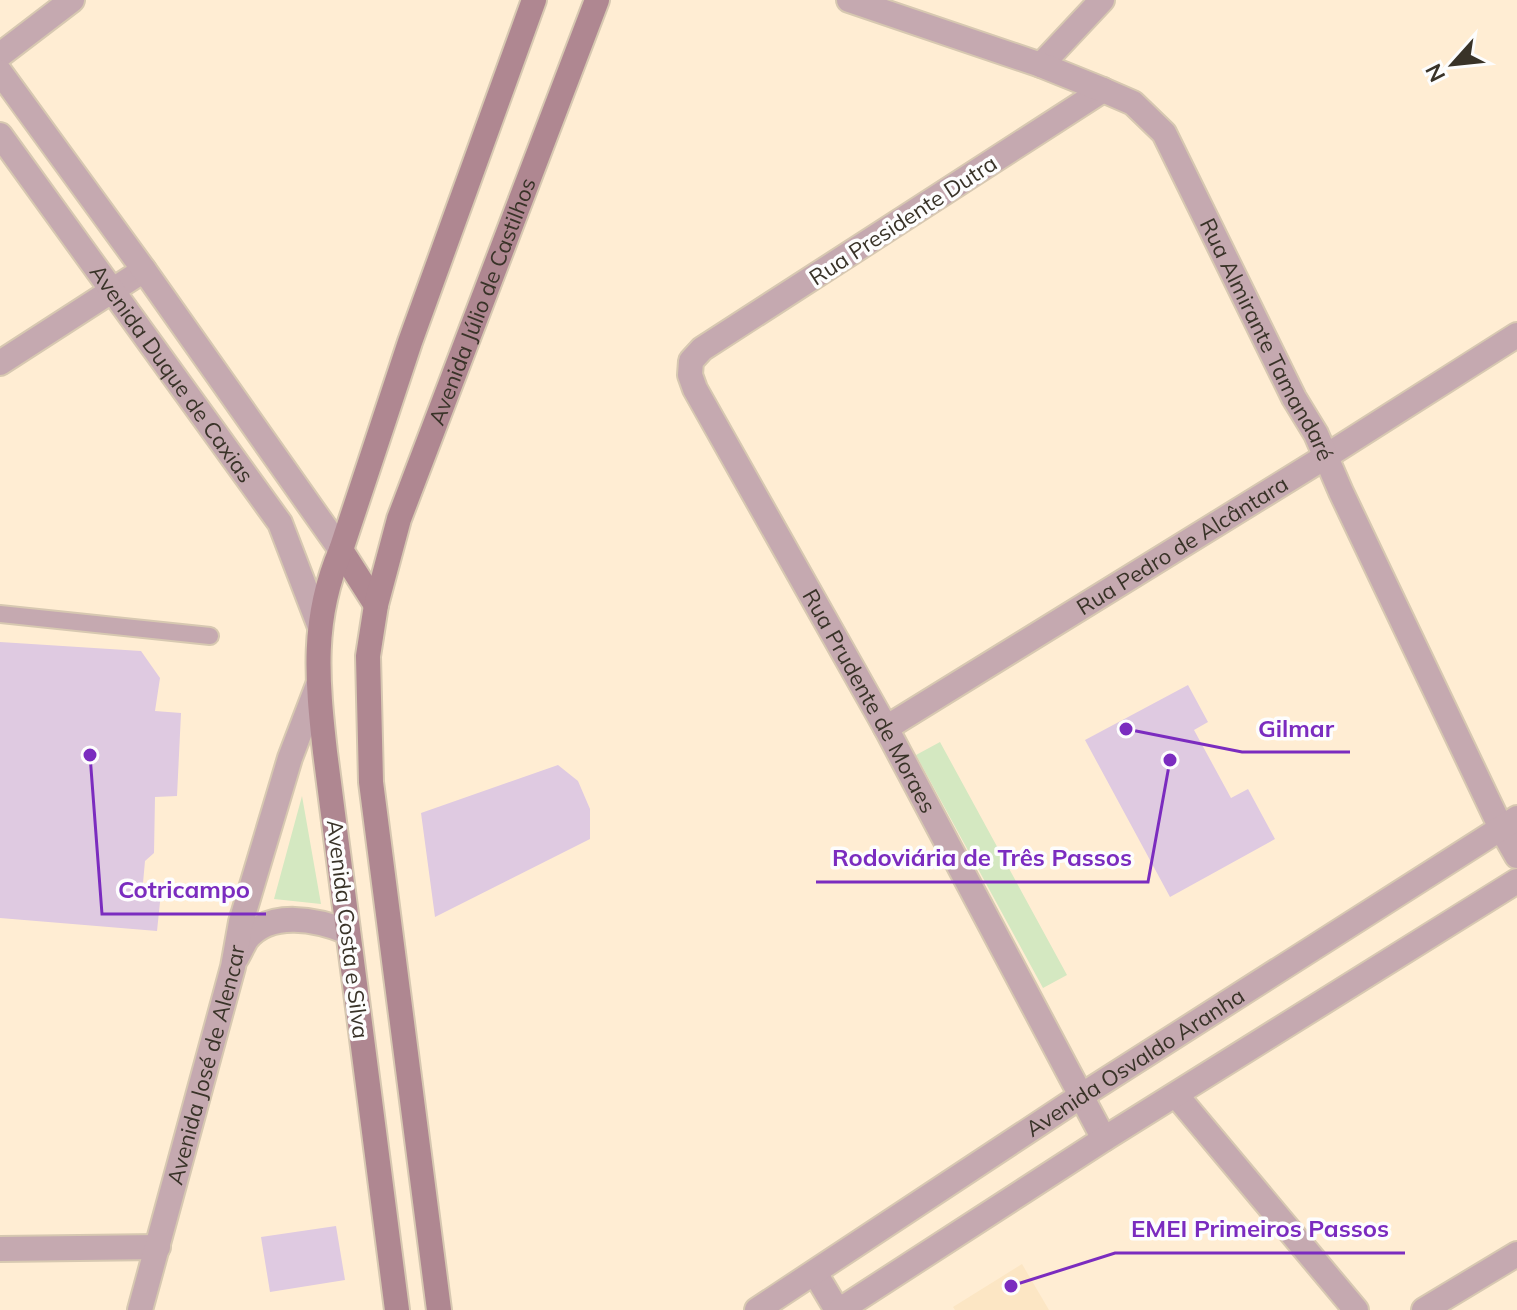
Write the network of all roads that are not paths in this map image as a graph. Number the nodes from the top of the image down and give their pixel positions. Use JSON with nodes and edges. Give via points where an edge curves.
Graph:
{"nodes":[{"id":1,"x":72,"y":0,"type":"edge"},
{"id":2,"x":534,"y":0,"type":"edge"},
{"id":3,"x":597,"y":0,"type":"edge"},
{"id":4,"x":849,"y":0,"type":"edge"},
{"id":5,"x":1102,"y":0,"type":"edge"},
{"id":6,"x":0,"y":55,"type":"edge"},
{"id":7,"x":1041,"y":65,"type":"junction"},
{"id":8,"x":0,"y":72,"type":"edge"},
{"id":9,"x":1103,"y":90,"type":"junction"},
{"id":10,"x":0,"y":135,"type":"edge"},
{"id":11,"x":144,"y":270,"type":"junction"},
{"id":12,"x":113,"y":291,"type":"junction"},
{"id":13,"x":1517,"y":335,"type":"edge"},
{"id":14,"x":702,"y":349,"type":"joint"},
{"id":15,"x":0,"y":363,"type":"edge"},
{"id":16,"x":1325,"y":457,"type":"junction"},
{"id":17,"x":309,"y":504,"type":"junction"},
{"id":18,"x":280,"y":523,"type":"junction"},
{"id":19,"x":341,"y":550,"type":"junction"},
{"id":20,"x":376,"y":605,"type":"junction"},
{"id":21,"x":0,"y":614,"type":"edge"},
{"id":22,"x":320,"y":627,"type":"junction"},
{"id":23,"x":210,"y":636,"type":"dead end"},
{"id":24,"x":318,"y":685,"type":"junction"},
{"id":25,"x":886,"y":728,"type":"junction"},
{"id":26,"x":1509,"y":823,"type":"edge"},
{"id":27,"x":1517,"y":856,"type":"edge"},
{"id":28,"x":1517,"y":881,"type":"edge"},
{"id":29,"x":348,"y":932,"type":"junction"},
{"id":30,"x":233,"y":967,"type":"junction"},
{"id":31,"x":1176,"y":1095,"type":"junction"},
{"id":32,"x":1081,"y":1096,"type":"junction"},
{"id":33,"x":1104,"y":1139,"type":"junction"},
{"id":34,"x":158,"y":1247,"type":"junction"},
{"id":35,"x":0,"y":1249,"type":"edge"},
{"id":36,"x":1517,"y":1254,"type":"edge"},
{"id":37,"x":815,"y":1273,"type":"junction"},
{"id":38,"x":140,"y":1310,"type":"edge"},
{"id":39,"x":397,"y":1310,"type":"edge"},
{"id":40,"x":439,"y":1310,"type":"edge"},
{"id":41,"x":757,"y":1310,"type":"edge"},
{"id":42,"x":838,"y":1310,"type":"edge"},
{"id":43,"x":1356,"y":1310,"type":"edge"},
{"id":44,"x":1424,"y":1310,"type":"edge"}],
"edges":[{"from":1,"to":6,"type":"street"},
{"from":2,"to":19,"type":"main road"},
{"from":3,"to":20,"type":"main road","name":"Avenida Júlio de Castilhos","via":[[399,519]]},
{"from":4,"to":7,"type":"street","name":"Rua Almirante Tamandaré"},
{"from":5,"to":7,"type":"street"},
{"from":7,"to":9,"type":"street","name":"Rua Almirante Tamandaré"},
{"from":8,"to":11,"type":"street","name":"Avenida Duque de Caxias"},
{"from":9,"to":14,"type":"street","name":"Rua Presidente Dutra"},
{"from":9,"to":16,"type":"street","name":"Rua Almirante Tamandaré","via":[[1133,103],[1164,133]]},
{"from":10,"to":12,"type":"street","name":"Avenida Duque de Caxias"},
{"from":11,"to":12,"type":"street"},
{"from":11,"to":17,"type":"street","name":"Avenida Duque de Caxias"},
{"from":12,"to":15,"type":"street"},
{"from":12,"to":18,"type":"street","name":"Avenida Duque de Caxias"},
{"from":13,"to":16,"type":"street","name":"Rua Pedro de Alcântara"},
{"from":14,"to":25,"type":"street","name":"Rua Prudente de Moraes","via":[[691,361],[695,389]]},
{"from":16,"to":25,"type":"street","name":"Rua Pedro de Alcântara"},
{"from":16,"to":26,"type":"street","name":"Rua Almirante Tamandaré"},
{"from":17,"to":18,"type":"street"},
{"from":17,"to":19,"type":"street","name":"Avenida Duque de Caxias"},
{"from":18,"to":22,"type":"street","name":"Avenida Duque de Caxias"},
{"from":19,"to":20,"type":"main road"},
{"from":19,"to":22,"type":"main road","name":"Avenida Costa e Silva","via":[[329,577]]},
{"from":20,"to":40,"type":"main road","name":"Avenida Costa e Silva","via":[[368,656],[371,782]]},
{"from":21,"to":23,"type":"lane"},
{"from":22,"to":24,"type":"main road","name":"Avenida Costa e Silva"},
{"from":24,"to":29,"type":"main road","name":"Avenida Costa e Silva"},
{"from":24,"to":30,"type":"street","name":"Avenida José de Alencar","via":[[248,897]]},
{"from":25,"to":32,"type":"street","name":"Rua Prudente de Moraes"},
{"from":26,"to":27,"type":"street","name":"Rua Almirante Tamandaré"},
{"from":26,"to":32,"type":"street","name":"Avenida Osvaldo Aranha"},
{"from":28,"to":31,"type":"street"},
{"from":29,"to":30,"type":"street","via":[[296,919],[275,922],[246,940]]},
{"from":29,"to":39,"type":"main road","name":"Avenida Costa e Silva"},
{"from":30,"to":34,"type":"street","name":"Avenida José de Alencar"},
{"from":31,"to":33,"type":"street"},
{"from":31,"to":43,"type":"street"},
{"from":32,"to":33,"type":"street","name":"Rua Prudente de Moraes"},
{"from":32,"to":37,"type":"street","name":"Avenida Osvaldo Aranha"},
{"from":33,"to":42,"type":"street"},
{"from":34,"to":35,"type":"street"},
{"from":34,"to":38,"type":"street","name":"Avenida José de Alencar"},
{"from":36,"to":44,"type":"street"},
{"from":37,"to":41,"type":"street","name":"Avenida Osvaldo Aranha"},
{"from":37,"to":42,"type":"street"}]}
